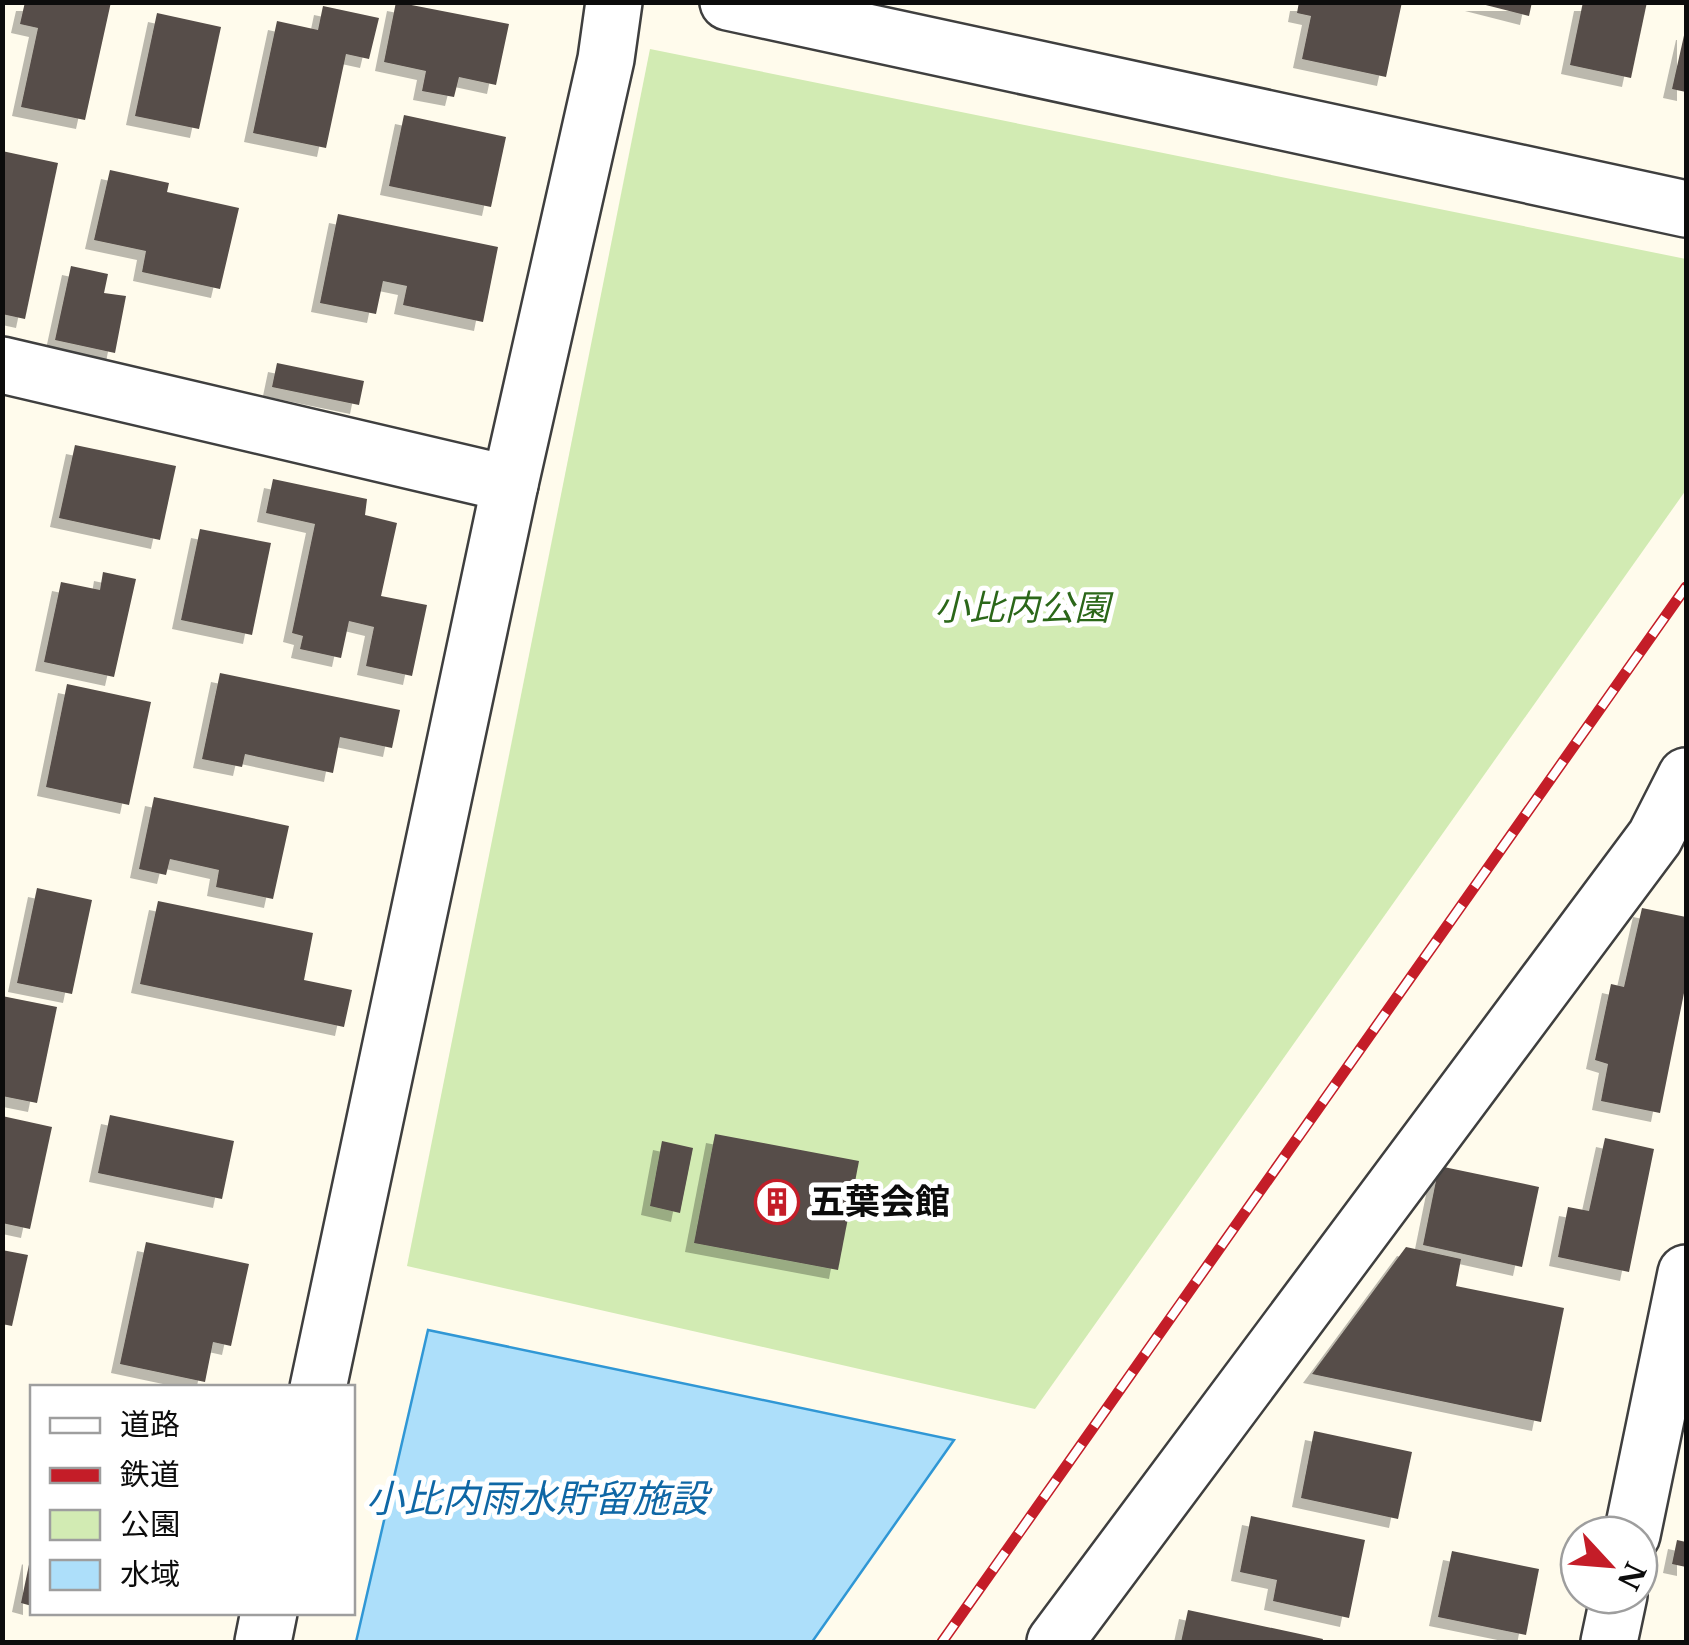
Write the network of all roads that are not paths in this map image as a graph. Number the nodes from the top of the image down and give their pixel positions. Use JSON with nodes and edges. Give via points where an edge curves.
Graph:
{"nodes":[{"id":1,"x":614,"y":2,"type":"edge"},
{"id":2,"x":728,"y":2,"type":"edge"},
{"id":3,"x":1686,"y":209,"type":"edge"},
{"id":4,"x":2,"y":364,"type":"edge"},
{"id":5,"x":510,"y":484,"type":"junction"},
{"id":6,"x":1686,"y":776,"type":"edge"},
{"id":7,"x":1671,"y":840,"type":"edge"},
{"id":8,"x":1686,"y":1273,"type":"edge"},
{"id":9,"x":319,"y":1385,"type":"edge"},
{"id":10,"x":1636,"y":1515,"type":"edge"},
{"id":11,"x":269,"y":1615,"type":"edge"},
{"id":12,"x":1615,"y":1615,"type":"edge"},
{"id":13,"x":263,"y":1642,"type":"edge"},
{"id":14,"x":1055,"y":1642,"type":"edge"},
{"id":15,"x":1609,"y":1642,"type":"edge"}],
"edges":[{"from":1,"to":5,"type":"street"},
{"from":2,"to":3,"type":"street"},
{"from":4,"to":5,"type":"street"},
{"from":5,"to":9,"type":"street"},
{"from":6,"to":7,"type":"street"},
{"from":7,"to":14,"type":"street"},
{"from":8,"to":10,"type":"street"},
{"from":11,"to":13,"type":"street"},
{"from":12,"to":15,"type":"street"}]}
